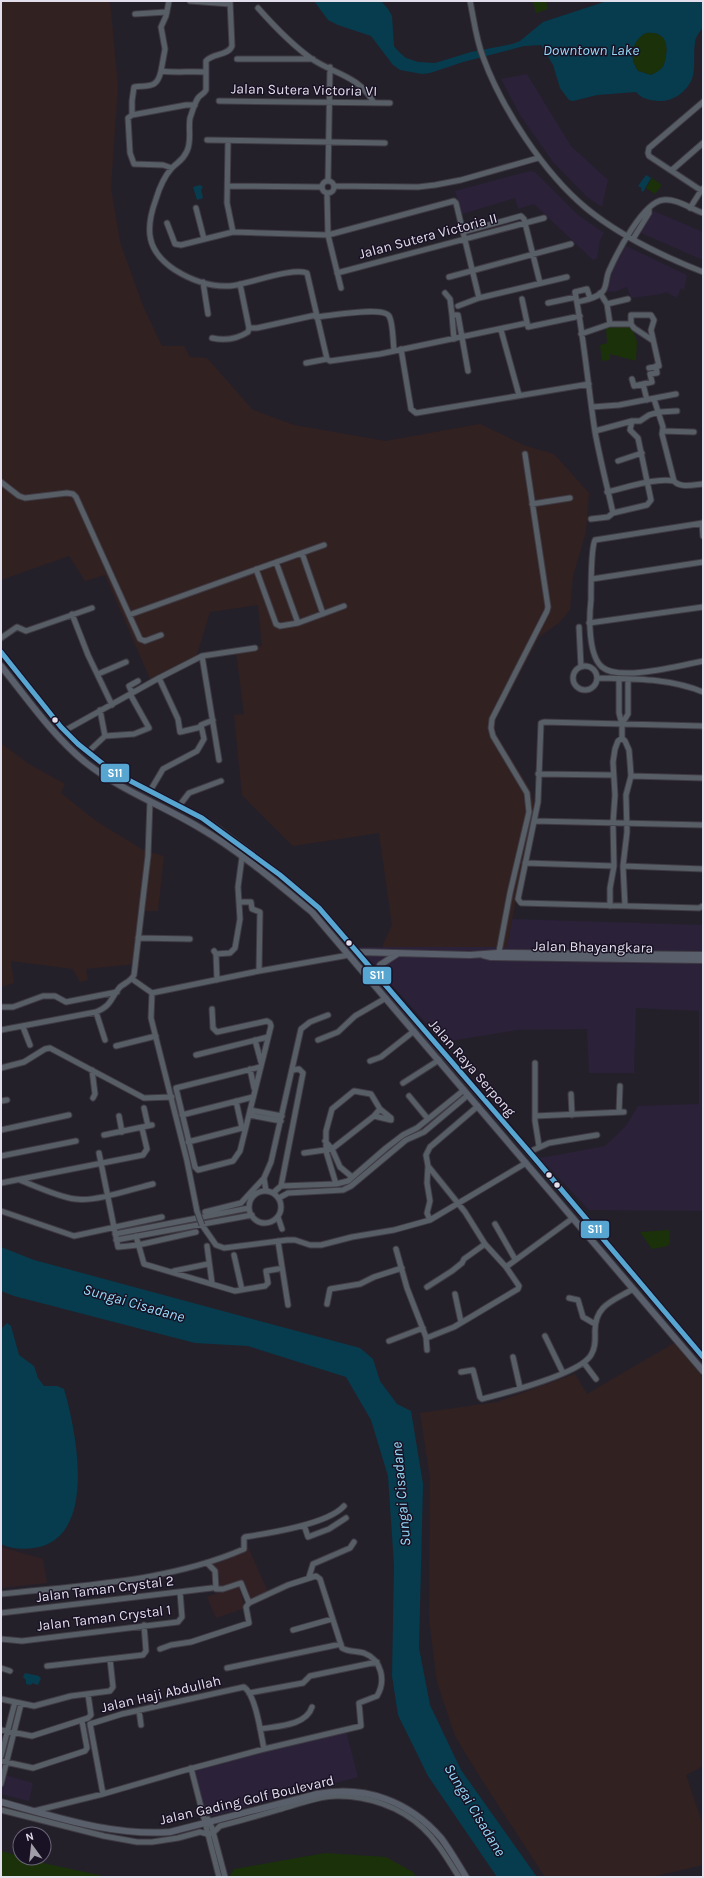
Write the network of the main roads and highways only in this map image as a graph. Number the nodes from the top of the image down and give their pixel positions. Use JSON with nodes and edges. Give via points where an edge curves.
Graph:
{"nodes":[{"id":1,"x":1,"y":652,"type":"edge"},
{"id":2,"x":1,"y":666,"type":"edge"},
{"id":3,"x":239,"y":845,"type":"junction"},
{"id":4,"x":234,"y":852,"type":"junction"},
{"id":5,"x":358,"y":952,"type":"junction"},
{"id":6,"x":399,"y":954,"type":"junction"},
{"id":7,"x":498,"y":955,"type":"junction"},
{"id":8,"x":703,"y":955,"type":"edge"},
{"id":9,"x":703,"y":960,"type":"edge"},
{"id":10,"x":377,"y":974,"type":"junction"},
{"id":11,"x":703,"y":1357,"type":"edge"},
{"id":12,"x":703,"y":1371,"type":"edge"},
{"id":13,"x":1,"y":1802,"type":"edge"},
{"id":14,"x":466,"y":1877,"type":"edge"}],
"edges":[{"from":1,"to":3,"type":"main road","name":"Jalan Raya Serpong","via":[[64,731],[88,752],[114,772],[202,818]]},
{"from":2,"to":4,"type":"main road","name":"Jalan Raya Serpong","via":[[62,740],[83,760],[106,778],[201,828]]},
{"from":3,"to":4,"type":"main road"},
{"from":3,"to":5,"type":"main road","name":"Jalan Raya Serpong","via":[[319,908]]},
{"from":4,"to":12,"type":"main road","name":"Jalan Raya Serpong","via":[[312,912]]},
{"from":5,"to":6,"type":"main road","name":"Jalan Bhayangkara"},
{"from":5,"to":10,"type":"main road","name":"Jalan Raya Serpong"},
{"from":6,"to":7,"type":"main road","name":"Jalan Bhayangkara"},
{"from":6,"to":10,"type":"main road","via":[[380,965]]},
{"from":7,"to":8,"type":"main road","name":"Jalan Bhayangkara"},
{"from":7,"to":9,"type":"main road","name":"Jalan Bhayangkara"},
{"from":10,"to":11,"type":"main road","name":"Jalan Raya Serpong"},
{"from":13,"to":14,"type":"main road","name":"Jalan Gading Golf Boulevard","via":[[105,1829],[170,1832],[206,1820],[336,1790],[372,1794],[419,1816],[440,1838]]}]}
